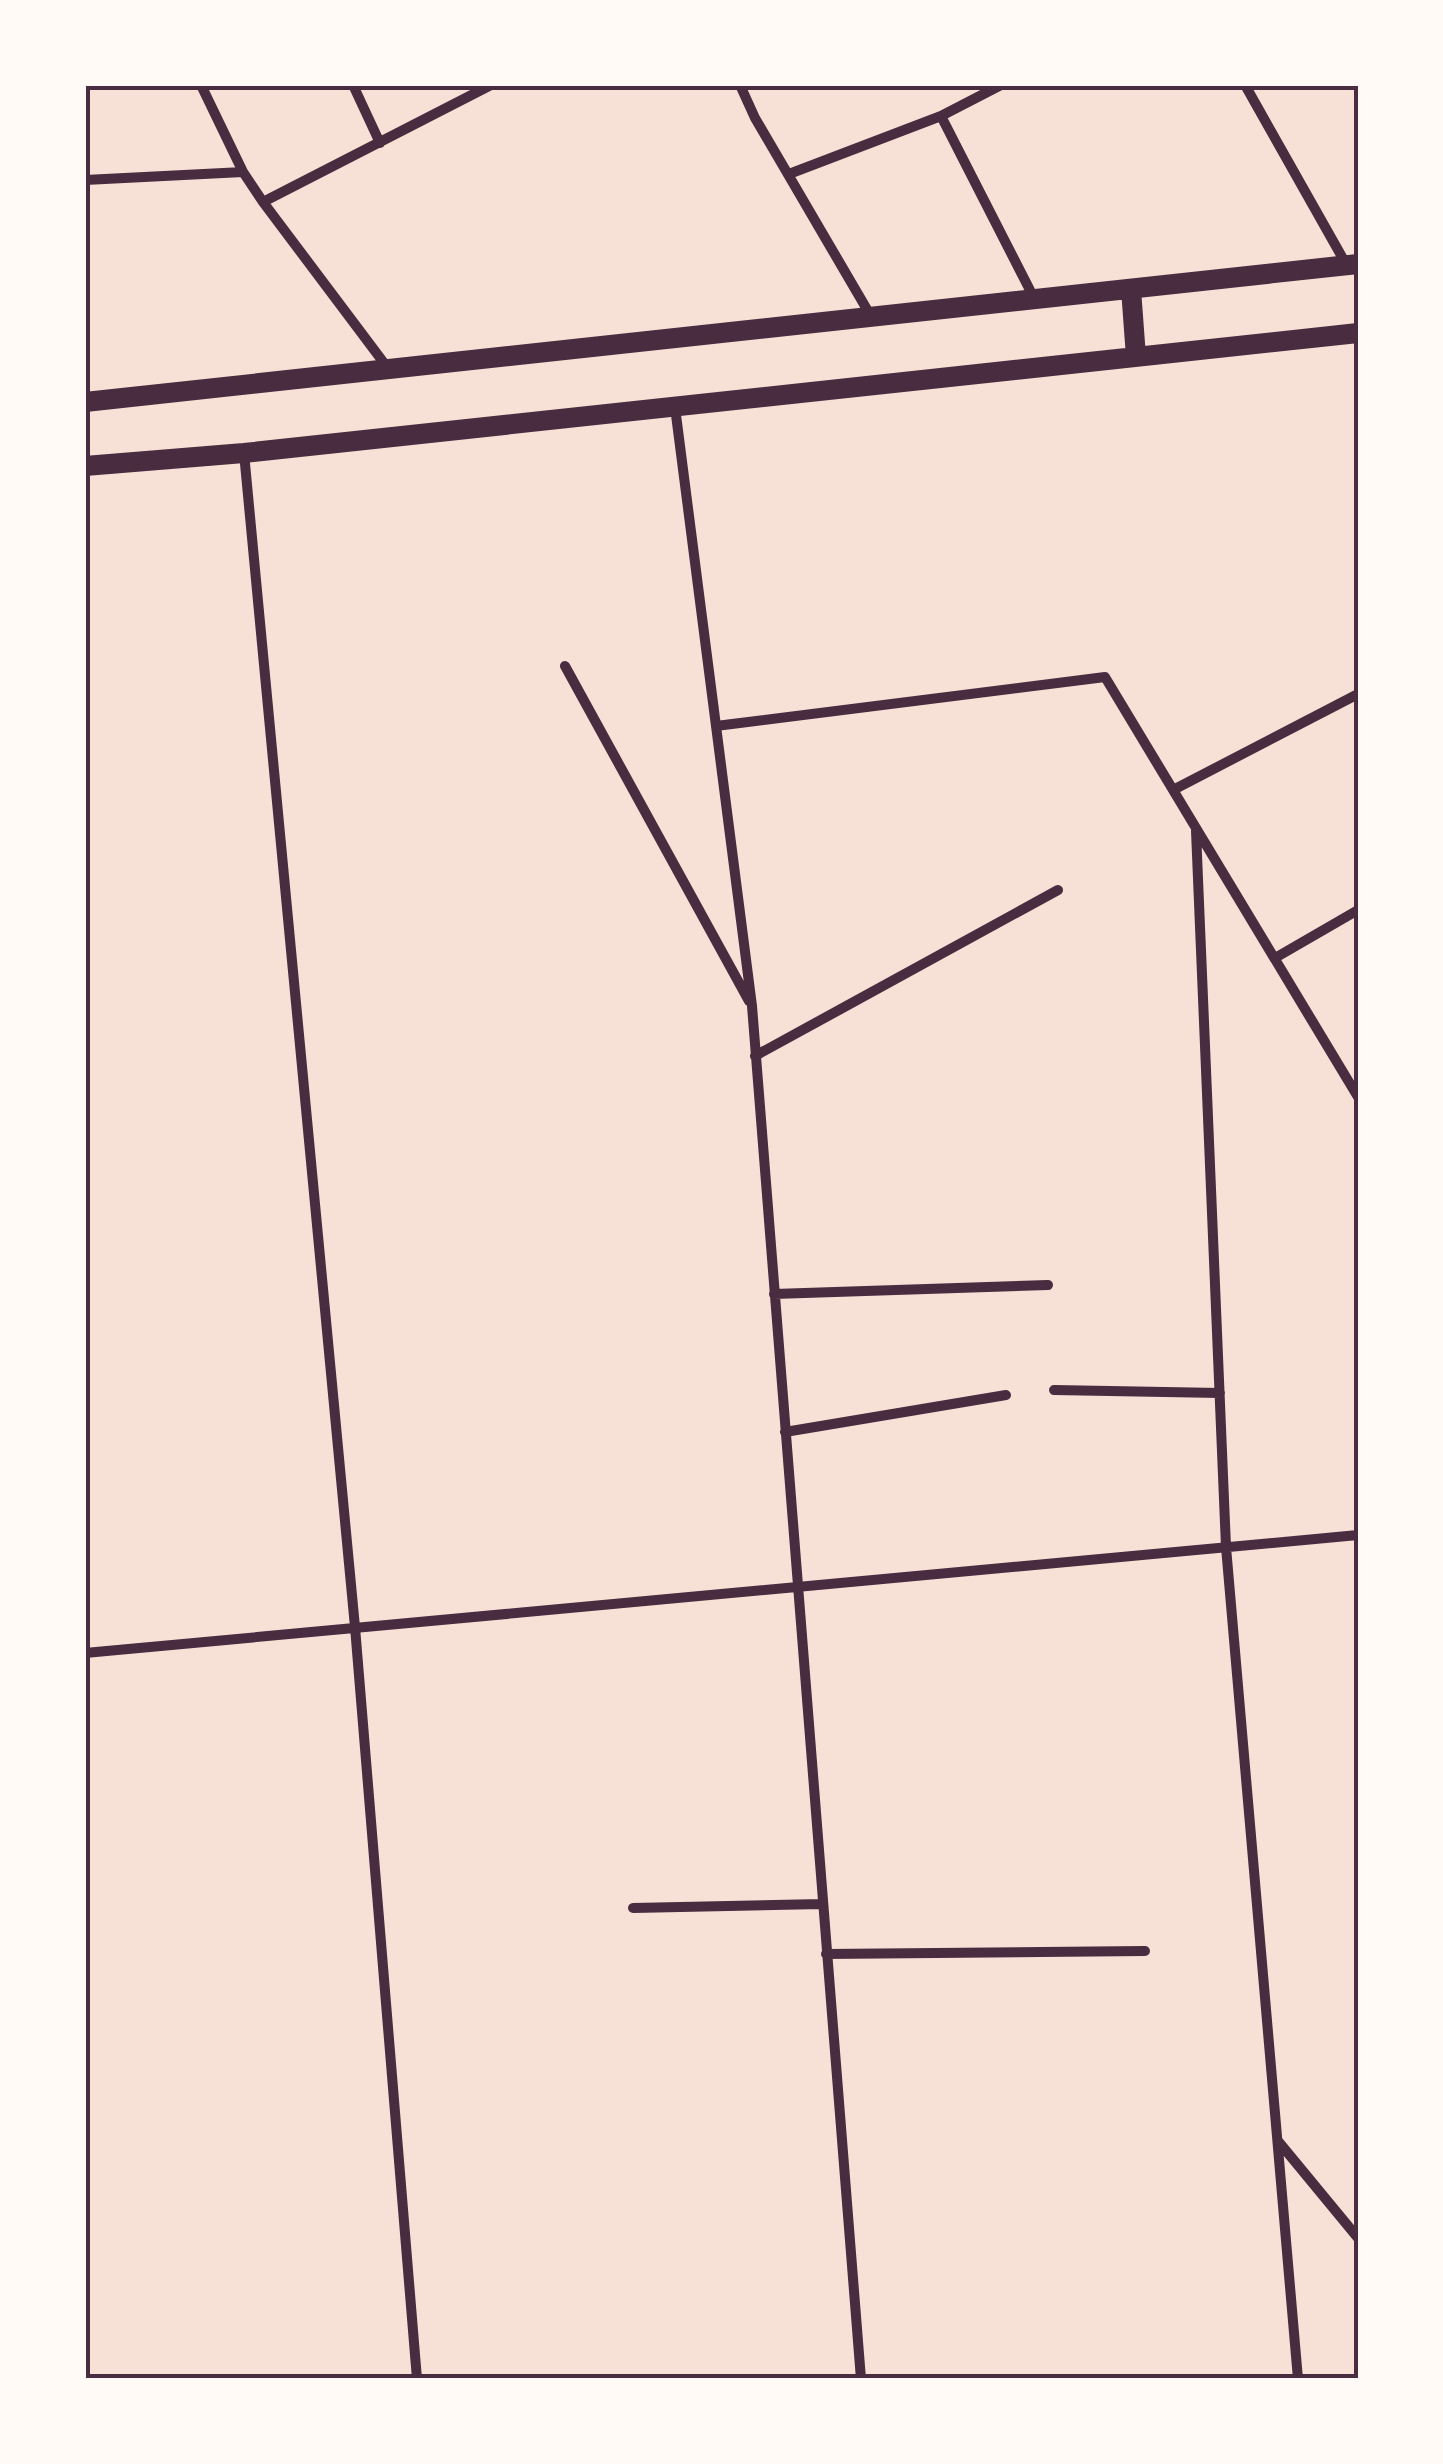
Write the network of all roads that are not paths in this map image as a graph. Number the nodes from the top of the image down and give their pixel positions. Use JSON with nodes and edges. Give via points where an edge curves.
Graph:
{"nodes":[{"id":1,"x":202,"y":85,"type":"edge"},
{"id":2,"x":353,"y":85,"type":"edge"},
{"id":3,"x":491,"y":85,"type":"edge"},
{"id":4,"x":740,"y":85,"type":"edge"},
{"id":5,"x":1001,"y":85,"type":"edge"},
{"id":6,"x":1244,"y":85,"type":"edge"},
{"id":7,"x":941,"y":116,"type":"junction"},
{"id":8,"x":380,"y":143,"type":"junction"},
{"id":9,"x":243,"y":172,"type":"junction"},
{"id":10,"x":790,"y":174,"type":"junction"},
{"id":11,"x":85,"y":180,"type":"edge"},
{"id":12,"x":262,"y":202,"type":"junction"},
{"id":13,"x":1352,"y":264,"type":"edge"},
{"id":14,"x":1131,"y":288,"type":"junction"},
{"id":15,"x":1034,"y":299,"type":"junction"},
{"id":16,"x":873,"y":319,"type":"junction"},
{"id":17,"x":1358,"y":333,"type":"edge"},
{"id":18,"x":1136,"y":357,"type":"junction"},
{"id":19,"x":389,"y":370,"type":"junction"},
{"id":20,"x":85,"y":402,"type":"edge"},
{"id":21,"x":675,"y":407,"type":"junction"},
{"id":22,"x":244,"y":453,"type":"junction"},
{"id":23,"x":85,"y":466,"type":"edge"},
{"id":24,"x":565,"y":666,"type":"dead end"},
{"id":25,"x":1358,"y":694,"type":"edge"},
{"id":26,"x":716,"y":726,"type":"junction"},
{"id":27,"x":1173,"y":790,"type":"junction"},
{"id":28,"x":1196,"y":831,"type":"junction"},
{"id":29,"x":1058,"y":890,"type":"dead end"},
{"id":30,"x":1358,"y":910,"type":"edge"},
{"id":31,"x":1274,"y":958,"type":"junction"},
{"id":32,"x":752,"y":1006,"type":"junction"},
{"id":33,"x":756,"y":1056,"type":"junction"},
{"id":34,"x":1358,"y":1097,"type":"edge"},
{"id":35,"x":1048,"y":1285,"type":"dead end"},
{"id":36,"x":774,"y":1294,"type":"junction"},
{"id":37,"x":1054,"y":1390,"type":"dead end"},
{"id":38,"x":1220,"y":1393,"type":"junction"},
{"id":39,"x":1006,"y":1394,"type":"dead end"},
{"id":40,"x":784,"y":1432,"type":"junction"},
{"id":41,"x":1358,"y":1535,"type":"edge"},
{"id":42,"x":1226,"y":1547,"type":"junction"},
{"id":43,"x":796,"y":1586,"type":"junction"},
{"id":44,"x":355,"y":1628,"type":"junction"},
{"id":45,"x":85,"y":1652,"type":"edge"},
{"id":46,"x":822,"y":1904,"type":"junction"},
{"id":47,"x":632,"y":1908,"type":"dead end"},
{"id":48,"x":1145,"y":1951,"type":"dead end"},
{"id":49,"x":826,"y":1954,"type":"junction"},
{"id":50,"x":1277,"y":2140,"type":"junction"},
{"id":51,"x":1358,"y":2238,"type":"edge"},
{"id":52,"x":417,"y":2379,"type":"edge"},
{"id":53,"x":862,"y":2379,"type":"edge"},
{"id":54,"x":1298,"y":2379,"type":"edge"}],
"edges":[{"from":1,"to":9,"type":"street"},
{"from":2,"to":8,"type":"street"},
{"from":3,"to":8,"type":"street"},
{"from":4,"to":10,"type":"street"},
{"from":5,"to":7,"type":"street"},
{"from":6,"to":13,"type":"street"},
{"from":7,"to":10,"type":"street"},
{"from":7,"to":15,"type":"street"},
{"from":8,"to":12,"type":"street"},
{"from":9,"to":11,"type":"street"},
{"from":9,"to":12,"type":"street"},
{"from":10,"to":16,"type":"street"},
{"from":12,"to":19,"type":"street"},
{"from":13,"to":14,"type":"main road"},
{"from":14,"to":15,"type":"main road"},
{"from":14,"to":18,"type":"main road"},
{"from":15,"to":16,"type":"main road"},
{"from":16,"to":19,"type":"main road"},
{"from":17,"to":18,"type":"main road"},
{"from":18,"to":21,"type":"main road"},
{"from":19,"to":20,"type":"main road"},
{"from":21,"to":22,"type":"main road"},
{"from":21,"to":26,"type":"street"},
{"from":22,"to":23,"type":"main road"},
{"from":22,"to":44,"type":"street"},
{"from":24,"to":32,"type":"street"},
{"from":25,"to":27,"type":"street"},
{"from":26,"to":27,"type":"street","via":[[1104,677]]},
{"from":26,"to":32,"type":"street"},
{"from":27,"to":28,"type":"street"},
{"from":28,"to":31,"type":"street"},
{"from":28,"to":38,"type":"street"},
{"from":29,"to":33,"type":"street"},
{"from":30,"to":31,"type":"street"},
{"from":31,"to":34,"type":"street"},
{"from":32,"to":33,"type":"street"},
{"from":33,"to":36,"type":"street"},
{"from":35,"to":36,"type":"street"},
{"from":36,"to":40,"type":"street"},
{"from":37,"to":38,"type":"street"},
{"from":38,"to":42,"type":"street"},
{"from":39,"to":40,"type":"street"},
{"from":40,"to":43,"type":"street"},
{"from":41,"to":42,"type":"street"},
{"from":42,"to":43,"type":"street"},
{"from":42,"to":50,"type":"street"},
{"from":43,"to":44,"type":"street"},
{"from":43,"to":46,"type":"street"},
{"from":44,"to":45,"type":"street"},
{"from":44,"to":52,"type":"street"},
{"from":46,"to":47,"type":"street"},
{"from":46,"to":49,"type":"street"},
{"from":48,"to":49,"type":"street"},
{"from":49,"to":53,"type":"street"},
{"from":50,"to":51,"type":"street"},
{"from":50,"to":54,"type":"street"}]}
